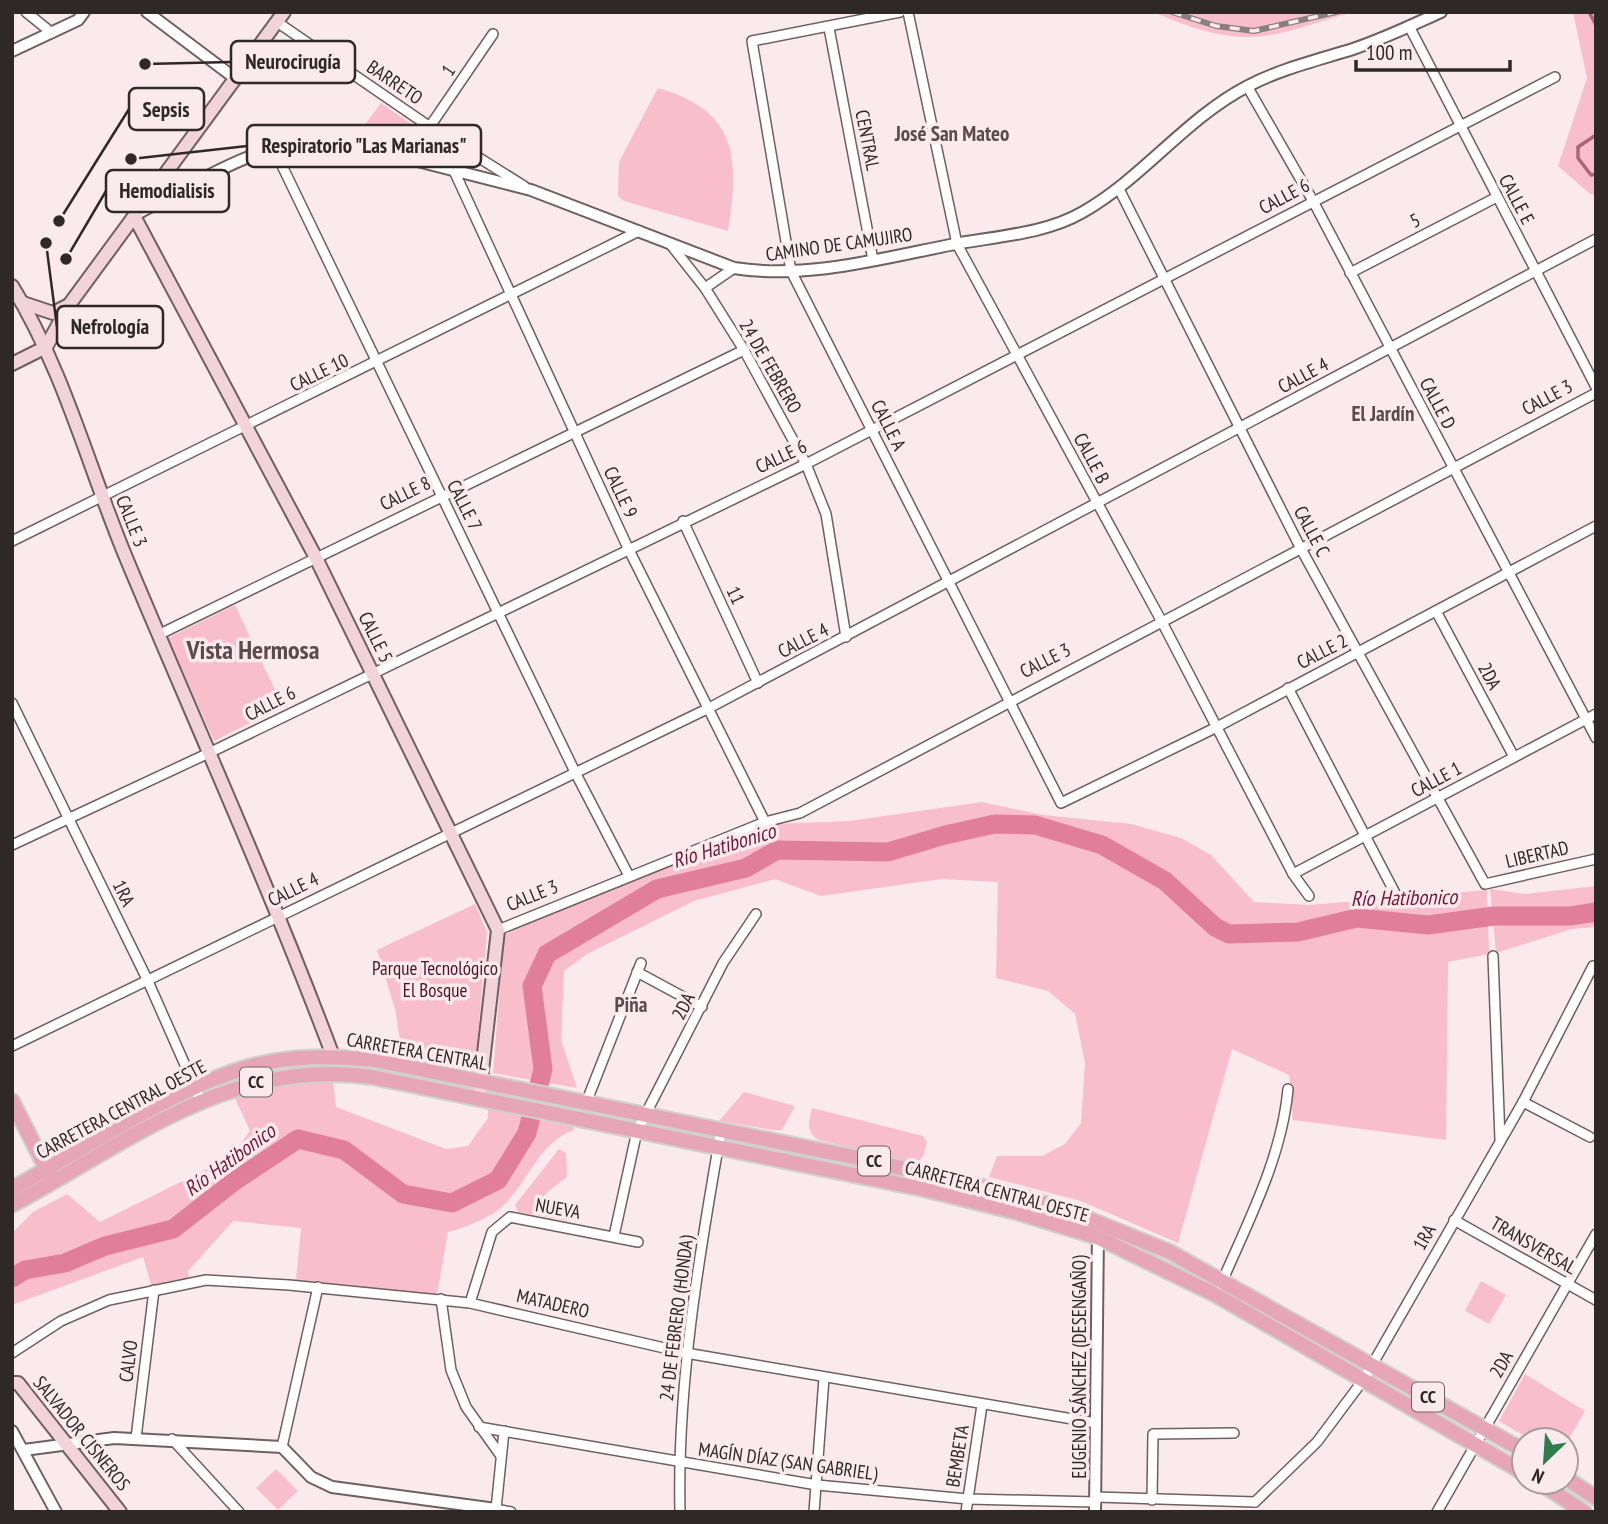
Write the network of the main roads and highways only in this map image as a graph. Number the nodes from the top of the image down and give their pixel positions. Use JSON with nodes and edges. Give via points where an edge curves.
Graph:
{"nodes":[{"id":1,"x":281,"y":17,"type":"edge"},
{"id":2,"x":134,"y":216,"type":"junction"},
{"id":3,"x":12,"y":286,"type":"edge"},
{"id":4,"x":22,"y":303,"type":"junction"},
{"id":5,"x":69,"y":305,"type":"junction"},
{"id":6,"x":46,"y":347,"type":"junction"},
{"id":7,"x":12,"y":364,"type":"edge"},
{"id":8,"x":333,"y":1056,"type":"junction"},
{"id":9,"x":488,"y":1083,"type":"junction"},
{"id":10,"x":198,"y":1095,"type":"junction"},
{"id":11,"x":485,"y":1098,"type":"junction"},
{"id":12,"x":12,"y":1101,"type":"edge"},
{"id":13,"x":37,"y":1152,"type":"junction"},
{"id":14,"x":62,"y":1160,"type":"junction"},
{"id":15,"x":927,"y":1173,"type":"junction"},
{"id":16,"x":51,"y":1176,"type":"junction"},
{"id":17,"x":12,"y":1189,"type":"edge"},
{"id":18,"x":923,"y":1189,"type":"junction"},
{"id":19,"x":12,"y":1205,"type":"edge"},
{"id":20,"x":14,"y":1380,"type":"edge"},
{"id":21,"x":1510,"y":1443,"type":"edge"},
{"id":22,"x":1510,"y":1465,"type":"edge"},
{"id":23,"x":1580,"y":1488,"type":"edge"},
{"id":24,"x":1561,"y":1496,"type":"edge"},
{"id":25,"x":1596,"y":1499,"type":"edge"},
{"id":26,"x":120,"y":1512,"type":"edge"},
{"id":27,"x":1586,"y":1512,"type":"edge"}],
"edges":[{"from":1,"to":2,"type":"main road"},
{"from":2,"to":5,"type":"main road"},
{"from":2,"to":9,"type":"main road","name":"CALLE 5","via":[[315,556],[498,930]]},
{"from":3,"to":4,"type":"main road","name":"CALLE 3"},
{"from":4,"to":5,"type":"main road","via":[[53,313]]},
{"from":4,"to":6,"type":"main road","name":"CALLE 3"},
{"from":5,"to":6,"type":"main road"},
{"from":6,"to":7,"type":"main road"},
{"from":6,"to":8,"type":"main road","name":"CALLE 3","via":[[101,496],[279,916]]},
{"from":8,"to":9,"type":"main road","name":"CARRETERA CENTRAL","number":"CC"},
{"from":8,"to":10,"type":"main road","name":"CARRETERA CENTRAL OESTE","number":"CC","via":[[251,1066]]},
{"from":9,"to":11,"type":"main road"},
{"from":9,"to":15,"type":"main road","name":"CARRETERA CENTRAL OESTE","number":"CC"},
{"from":10,"to":11,"type":"main road","name":"CARRETERA CENTRAL OESTE","number":"CC","via":[[264,1079],[336,1072]]},
{"from":10,"to":14,"type":"main road","name":"CARRETERA CENTRAL OESTE","number":"CC"},
{"from":10,"to":16,"type":"main road","name":"CARRETERA CENTRAL OESTE","number":"CC"},
{"from":11,"to":18,"type":"main road","name":"CARRETERA CENTRAL OESTE","number":"CC"},
{"from":12,"to":13,"type":"main road"},
{"from":13,"to":14,"type":"main road"},
{"from":13,"to":16,"type":"main road"},
{"from":14,"to":16,"type":"main road","name":"CARRETERA CENTRAL OESTE","number":"CC"},
{"from":15,"to":18,"type":"main road"},
{"from":15,"to":21,"type":"main road","name":"CARRETERA CENTRAL OESTE","number":"CC","via":[[1099,1222],[1170,1252]]},
{"from":16,"to":17,"type":"main road","name":"CARRETERA CENTRAL OESTE"},
{"from":16,"to":19,"type":"main road","number":"CC"},
{"from":18,"to":22,"type":"main road","name":"CARRETERA CENTRAL OESTE","number":"CC","via":[[1097,1237],[1216,1295]]},
{"from":20,"to":26,"type":"main road","name":"SALVADOR CISNEROS"},
{"from":23,"to":25,"type":"main road"},
{"from":24,"to":27,"type":"main road"}]}
